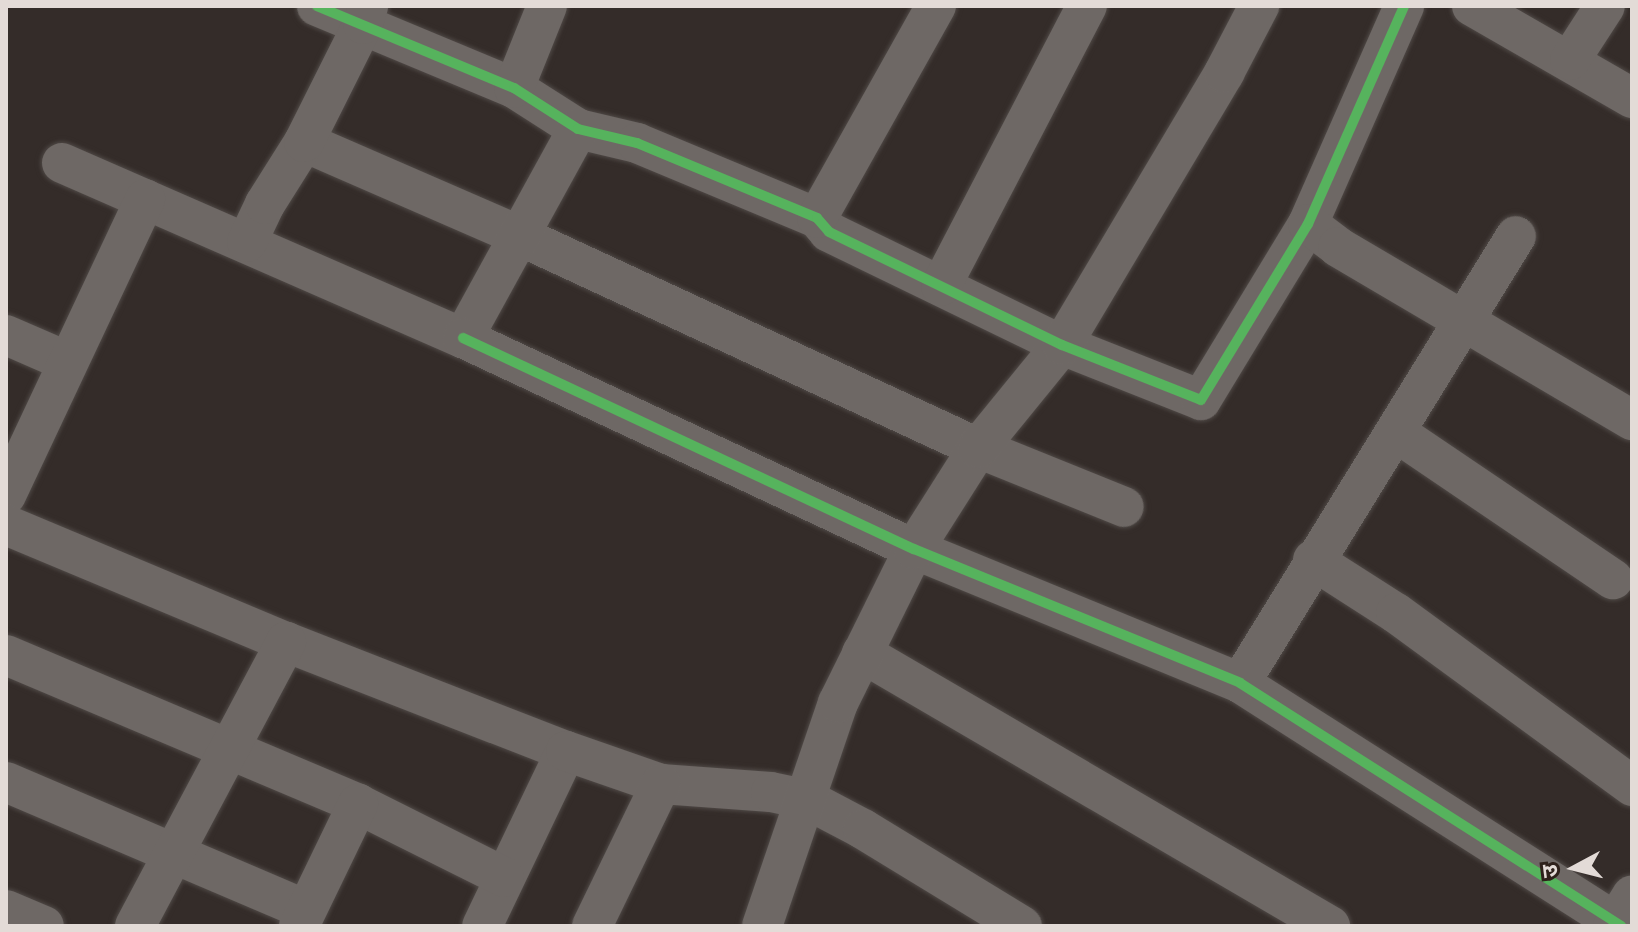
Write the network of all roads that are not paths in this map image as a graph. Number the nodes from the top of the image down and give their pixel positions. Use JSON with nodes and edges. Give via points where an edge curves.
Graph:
{"nodes":[{"id":1,"x":317,"y":6,"type":"edge"},
{"id":2,"x":547,"y":6,"type":"edge"},
{"id":3,"x":936,"y":6,"type":"edge"},
{"id":4,"x":1087,"y":6,"type":"edge"},
{"id":5,"x":1259,"y":6,"type":"edge"},
{"id":6,"x":1404,"y":6,"type":"edge"},
{"id":7,"x":1472,"y":6,"type":"edge"},
{"id":8,"x":1605,"y":6,"type":"edge"},
{"id":9,"x":366,"y":15,"type":"edge"},
{"id":10,"x":1570,"y":60,"type":"junction"},
{"id":11,"x":514,"y":88,"type":"junction"},
{"id":12,"x":1632,"y":98,"type":"edge"},
{"id":13,"x":578,"y":129,"type":"junction"},
{"id":14,"x":304,"y":142,"type":"junction"},
{"id":15,"x":62,"y":163,"type":"dead end"},
{"id":16,"x":145,"y":199,"type":"junction"},
{"id":17,"x":817,"y":218,"type":"junction"},
{"id":18,"x":1308,"y":224,"type":"junction"},
{"id":19,"x":520,"y":236,"type":"junction"},
{"id":20,"x":1516,"y":236,"type":"dead end"},
{"id":21,"x":247,"y":242,"type":"junction"},
{"id":22,"x":941,"y":286,"type":"junction"},
{"id":23,"x":1467,"y":321,"type":"junction"},
{"id":24,"x":6,"y":335,"type":"edge"},
{"id":25,"x":463,"y":338,"type":"junction"},
{"id":26,"x":1062,"y":345,"type":"junction"},
{"id":27,"x":66,"y":361,"type":"junction"},
{"id":28,"x":1632,"y":420,"type":"edge"},
{"id":29,"x":1397,"y":433,"type":"junction"},
{"id":30,"x":978,"y":448,"type":"junction"},
{"id":31,"x":6,"y":495,"type":"edge"},
{"id":32,"x":1124,"y":507,"type":"dead end"},
{"id":33,"x":6,"y":525,"type":"edge"},
{"id":34,"x":914,"y":549,"type":"junction"},
{"id":35,"x":1313,"y":560,"type":"junction"},
{"id":36,"x":1613,"y":579,"type":"dead end"},
{"id":37,"x":286,"y":642,"type":"junction"},
{"id":38,"x":862,"y":653,"type":"junction"},
{"id":39,"x":6,"y":655,"type":"edge"},
{"id":40,"x":1240,"y":683,"type":"junction"},
{"id":41,"x":231,"y":748,"type":"junction"},
{"id":42,"x":566,"y":751,"type":"junction"},
{"id":43,"x":6,"y":782,"type":"edge"},
{"id":44,"x":661,"y":784,"type":"junction"},
{"id":45,"x":1632,"y":786,"type":"edge"},
{"id":46,"x":808,"y":800,"type":"junction"},
{"id":47,"x":358,"y":804,"type":"junction"},
{"id":48,"x":175,"y":854,"type":"junction"},
{"id":49,"x":504,"y":877,"type":"junction"},
{"id":50,"x":6,"y":910,"type":"edge"},
{"id":51,"x":303,"y":918,"type":"edge"},
{"id":52,"x":1620,"y":918,"type":"edge"},
{"id":53,"x":44,"y":926,"type":"edge"},
{"id":54,"x":135,"y":926,"type":"edge"},
{"id":55,"x":482,"y":926,"type":"edge"},
{"id":56,"x":592,"y":926,"type":"edge"},
{"id":57,"x":762,"y":926,"type":"edge"},
{"id":58,"x":1022,"y":926,"type":"edge"},
{"id":59,"x":1330,"y":926,"type":"edge"}],
"edges":[{"from":1,"to":9,"type":"street"},
{"from":2,"to":11,"type":"street"},
{"from":3,"to":17,"type":"street"},
{"from":4,"to":22,"type":"street"},
{"from":5,"to":26,"type":"street"},
{"from":6,"to":18,"type":"street"},
{"from":7,"to":10,"type":"street"},
{"from":8,"to":10,"type":"street"},
{"from":9,"to":11,"type":"street"},
{"from":9,"to":14,"type":"street"},
{"from":10,"to":12,"type":"street"},
{"from":11,"to":13,"type":"street"},
{"from":13,"to":17,"type":"street","via":[[637,143]]},
{"from":13,"to":19,"type":"street"},
{"from":14,"to":19,"type":"street"},
{"from":14,"to":21,"type":"street"},
{"from":15,"to":16,"type":"street"},
{"from":16,"to":21,"type":"street"},
{"from":16,"to":27,"type":"street"},
{"from":17,"to":22,"type":"street","via":[[829,232]]},
{"from":18,"to":23,"type":"street","via":[[1338,247]]},
{"from":18,"to":26,"type":"street","via":[[1201,400]]},
{"from":19,"to":25,"type":"street"},
{"from":19,"to":30,"type":"street"},
{"from":20,"to":23,"type":"street"},
{"from":21,"to":25,"type":"street"},
{"from":22,"to":26,"type":"street"},
{"from":23,"to":28,"type":"street"},
{"from":23,"to":29,"type":"street"},
{"from":24,"to":27,"type":"street"},
{"from":25,"to":34,"type":"street"},
{"from":26,"to":30,"type":"street"},
{"from":27,"to":31,"type":"street"},
{"from":29,"to":35,"type":"street"},
{"from":29,"to":36,"type":"street"},
{"from":30,"to":32,"type":"street"},
{"from":30,"to":34,"type":"street"},
{"from":33,"to":37,"type":"street"},
{"from":34,"to":38,"type":"street"},
{"from":34,"to":40,"type":"street"},
{"from":35,"to":40,"type":"street"},
{"from":35,"to":45,"type":"street","via":[[1396,613]]},
{"from":37,"to":41,"type":"street"},
{"from":37,"to":42,"type":"street"},
{"from":38,"to":46,"type":"street","via":[[838,703]]},
{"from":38,"to":59,"type":"street"},
{"from":39,"to":41,"type":"street"},
{"from":40,"to":52,"type":"street"},
{"from":41,"to":47,"type":"street"},
{"from":41,"to":48,"type":"street"},
{"from":42,"to":44,"type":"street"},
{"from":42,"to":49,"type":"street"},
{"from":43,"to":48,"type":"street"},
{"from":44,"to":46,"type":"street"},
{"from":44,"to":56,"type":"street"},
{"from":46,"to":57,"type":"street"},
{"from":46,"to":58,"type":"street"},
{"from":47,"to":49,"type":"street"},
{"from":47,"to":51,"type":"street"},
{"from":48,"to":51,"type":"street"},
{"from":48,"to":54,"type":"street"},
{"from":49,"to":55,"type":"street"},
{"from":50,"to":53,"type":"street"}]}
